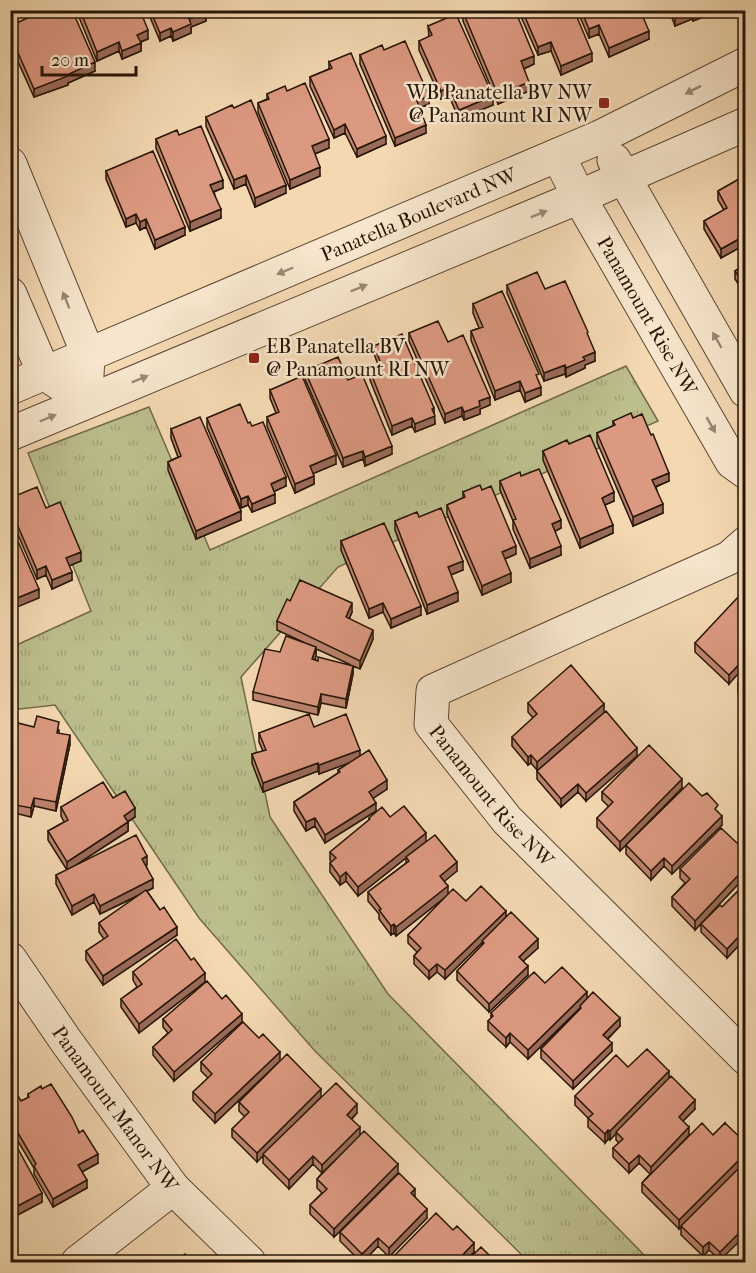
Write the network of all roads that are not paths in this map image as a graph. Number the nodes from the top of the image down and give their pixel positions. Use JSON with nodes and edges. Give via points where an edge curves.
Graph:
{"nodes":[{"id":1,"x":746,"y":64,"type":"edge"},
{"id":2,"x":746,"y":124,"type":"edge"},
{"id":3,"x":600,"y":137,"type":"junction"},
{"id":4,"x":558,"y":155,"type":"junction"},
{"id":5,"x":10,"y":164,"type":"edge"},
{"id":6,"x":625,"y":177,"type":"junction"},
{"id":7,"x":579,"y":197,"type":"junction"},
{"id":8,"x":10,"y":294,"type":"edge"},
{"id":9,"x":88,"y":354,"type":"junction"},
{"id":10,"x":44,"y":373,"type":"junction"},
{"id":11,"x":10,"y":388,"type":"edge"},
{"id":12,"x":746,"y":391,"type":"edge"},
{"id":13,"x":86,"y":401,"type":"junction"},
{"id":14,"x":10,"y":434,"type":"edge"},
{"id":15,"x":746,"y":472,"type":"edge"},
{"id":16,"x":746,"y":543,"type":"edge"},
{"id":17,"x":10,"y":959,"type":"edge"},
{"id":18,"x":746,"y":1058,"type":"edge"},
{"id":19,"x":173,"y":1188,"type":"junction"},
{"id":20,"x":78,"y":1263,"type":"edge"},
{"id":21,"x":249,"y":1263,"type":"edge"}],
"edges":[{"from":1,"to":3,"type":"street","name":"Panatella Boulevard NW","one_way":true},
{"from":2,"to":6,"type":"street"},
{"from":3,"to":4,"type":"street","name":"Panatella Boulevard NW"},
{"from":3,"to":6,"type":"street"},
{"from":4,"to":7,"type":"street","name":"Panamount Rise NW"},
{"from":4,"to":9,"type":"street","name":"Panatella Boulevard NW","one_way":true},
{"from":9,"to":5,"type":"street","one_way":true},
{"from":6,"to":7,"type":"street"},
{"from":12,"to":6,"type":"street","one_way":true},
{"from":13,"to":7,"type":"street","one_way":true},
{"from":7,"to":15,"type":"street","name":"Panamount Rise NW","one_way":true,"via":[[732,462]]},
{"from":8,"to":10,"type":"street"},
{"from":9,"to":10,"type":"street","name":"Panatella Boulevard NW"},
{"from":9,"to":13,"type":"street"},
{"from":10,"to":11,"type":"street","name":"Panatella Boulevard NW"},
{"from":10,"to":13,"type":"street"},
{"from":14,"to":13,"type":"street","one_way":true},
{"from":16,"to":18,"type":"street","name":"Panamount Rise NW","via":[[729,558],[433,691],[431,724],[507,820]]},
{"from":17,"to":19,"type":"street","name":"Panamount Manor NW"},
{"from":19,"to":20,"type":"street","name":"Panamount Manor NW"},
{"from":19,"to":21,"type":"street"}]}
